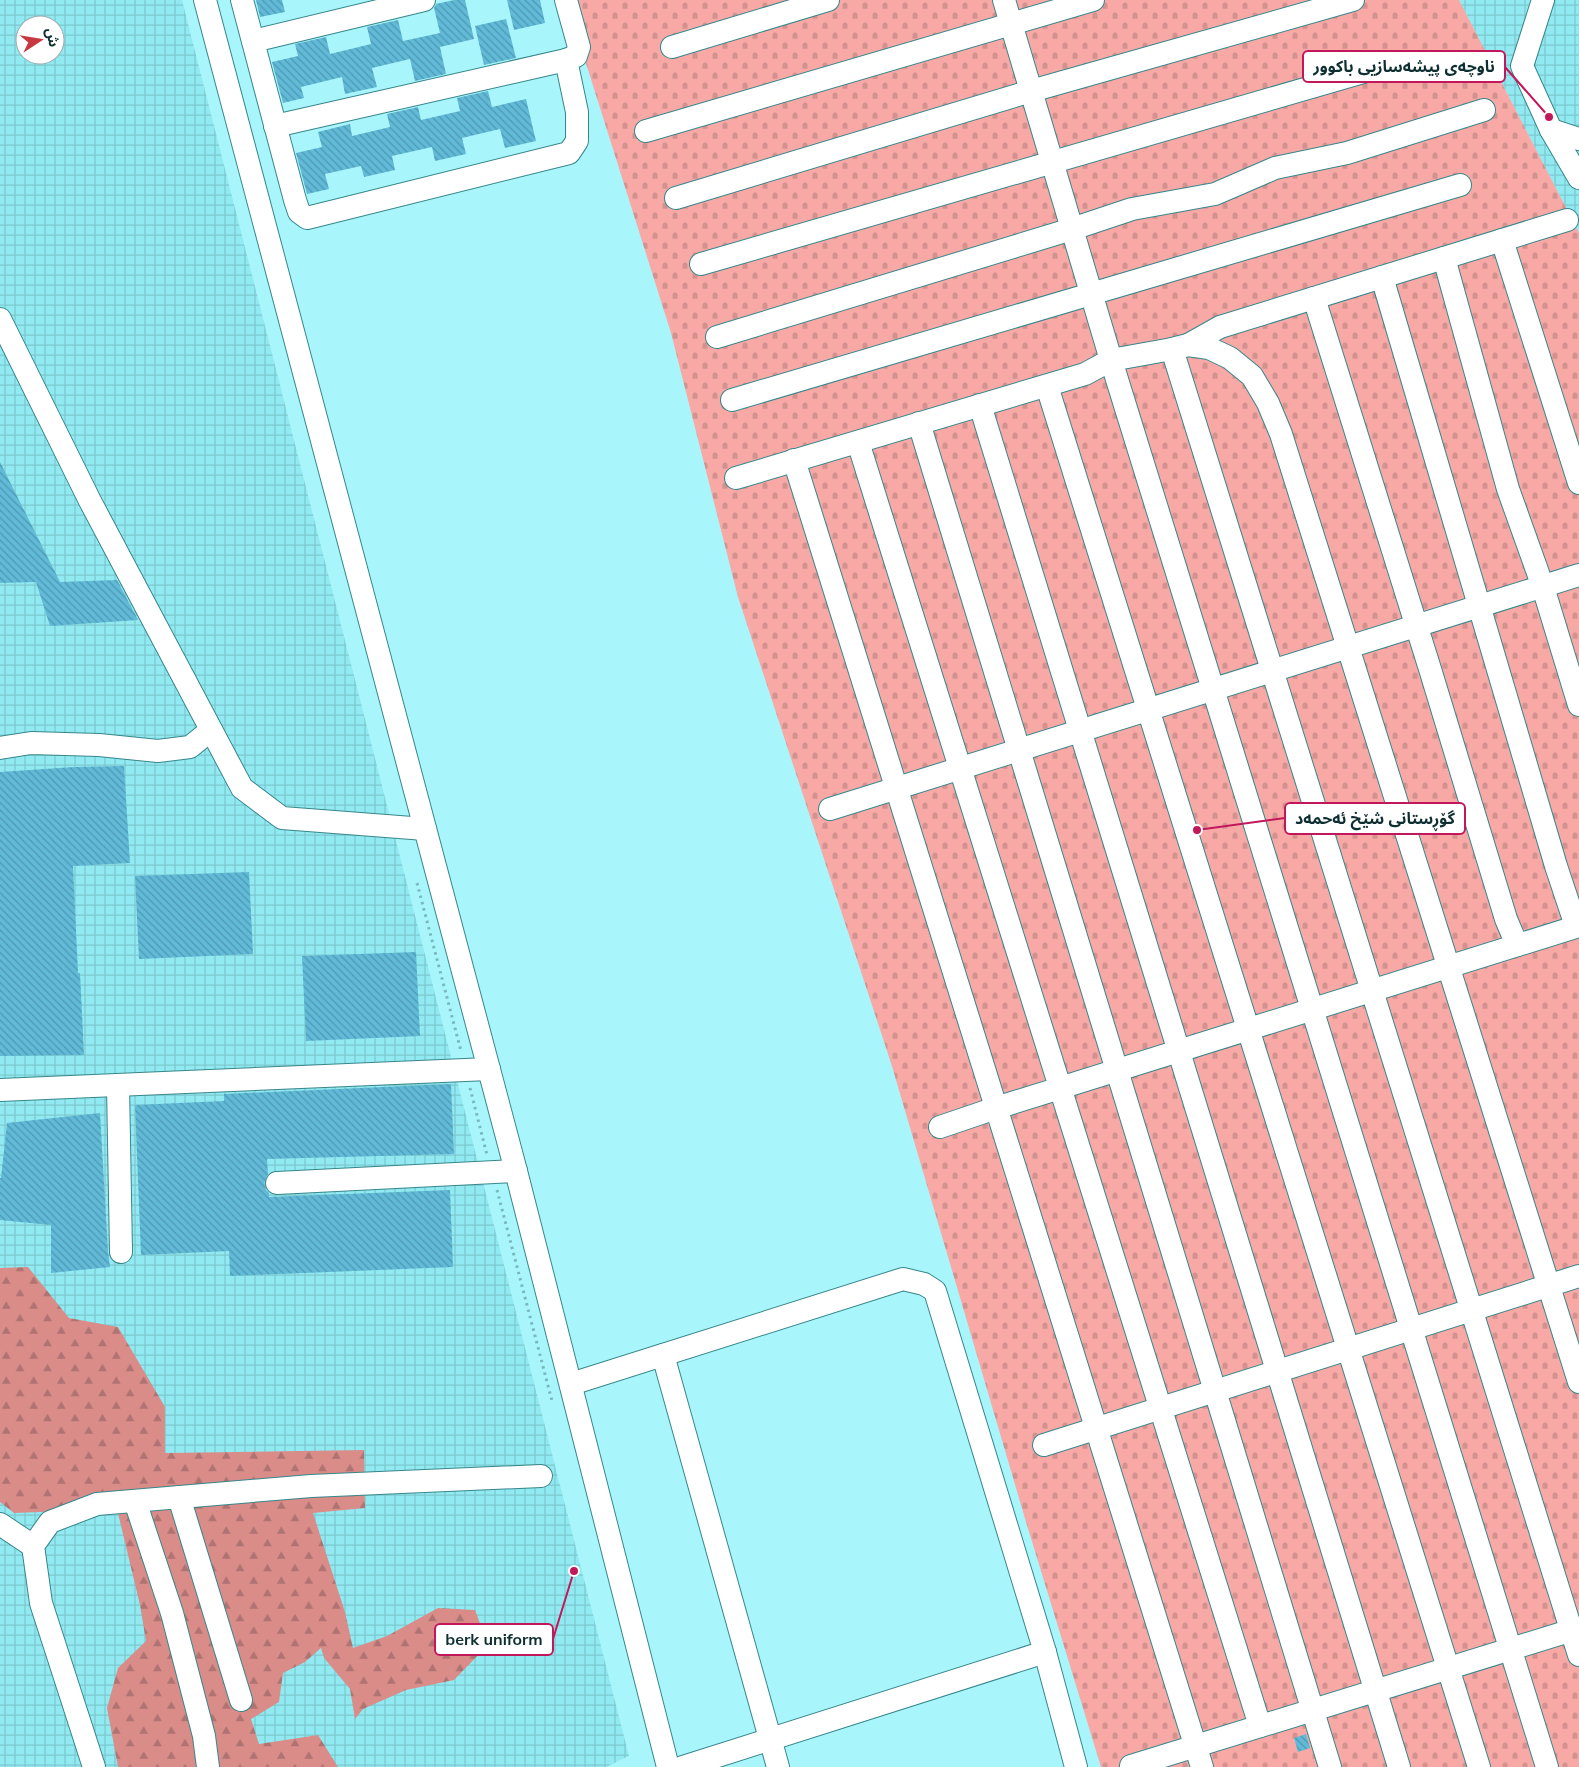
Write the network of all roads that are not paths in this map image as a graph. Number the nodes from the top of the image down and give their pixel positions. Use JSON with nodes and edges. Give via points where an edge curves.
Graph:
{"nodes":[{"id":1,"x":205,"y":0,"type":"edge"},
{"id":2,"x":242,"y":0,"type":"edge"},
{"id":3,"x":424,"y":0,"type":"edge"},
{"id":4,"x":566,"y":0,"type":"edge"},
{"id":5,"x":828,"y":0,"type":"edge"},
{"id":6,"x":1004,"y":0,"type":"edge"},
{"id":7,"x":1093,"y":0,"type":"edge"},
{"id":8,"x":1353,"y":0,"type":"edge"},
{"id":9,"x":1543,"y":0,"type":"edge"},
{"id":10,"x":1012,"y":25,"type":"junction"},
{"id":11,"x":253,"y":40,"type":"junction"},
{"id":12,"x":672,"y":47,"type":"dead end"},
{"id":13,"x":566,"y":60,"type":"junction"},
{"id":14,"x":1398,"y":62,"type":"dead end"},
{"id":15,"x":1031,"y":91,"type":"junction"},
{"id":16,"x":1484,"y":110,"type":"dead end"},
{"id":17,"x":275,"y":126,"type":"junction"},
{"id":18,"x":1551,"y":130,"type":"junction"},
{"id":19,"x":646,"y":131,"type":"dead end"},
{"id":20,"x":1579,"y":139,"type":"edge"},
{"id":21,"x":1052,"y":162,"type":"junction"},
{"id":22,"x":1579,"y":178,"type":"edge"},
{"id":23,"x":1460,"y":185,"type":"dead end"},
{"id":24,"x":676,"y":198,"type":"dead end"},
{"id":25,"x":1567,"y":220,"type":"dead end"},
{"id":26,"x":1072,"y":229,"type":"junction"},
{"id":27,"x":1502,"y":240,"type":"junction"},
{"id":28,"x":1444,"y":258,"type":"junction"},
{"id":29,"x":701,"y":264,"type":"dead end"},
{"id":30,"x":1382,"y":277,"type":"junction"},
{"id":31,"x":1091,"y":294,"type":"junction"},
{"id":32,"x":1314,"y":298,"type":"junction"},
{"id":33,"x":0,"y":319,"type":"edge"},
{"id":34,"x":717,"y":337,"type":"dead end"},
{"id":35,"x":1180,"y":347,"type":"junction"},
{"id":36,"x":1110,"y":360,"type":"junction"},
{"id":37,"x":1047,"y":386,"type":"junction"},
{"id":38,"x":732,"y":400,"type":"dead end"},
{"id":39,"x":980,"y":405,"type":"junction"},
{"id":40,"x":919,"y":423,"type":"junction"},
{"id":41,"x":858,"y":442,"type":"junction"},
{"id":42,"x":794,"y":460,"type":"junction"},
{"id":43,"x":736,"y":478,"type":"dead end"},
{"id":44,"x":1579,"y":483,"type":"edge"},
{"id":45,"x":1579,"y":576,"type":"edge"},
{"id":46,"x":1543,"y":587,"type":"junction"},
{"id":47,"x":1480,"y":606,"type":"junction"},
{"id":48,"x":1417,"y":626,"type":"junction"},
{"id":49,"x":1348,"y":647,"type":"junction"},
{"id":50,"x":1273,"y":671,"type":"junction"},
{"id":51,"x":1213,"y":690,"type":"junction"},
{"id":52,"x":1579,"y":705,"type":"edge"},
{"id":53,"x":1148,"y":710,"type":"junction"},
{"id":54,"x":212,"y":730,"type":"junction"},
{"id":55,"x":1080,"y":731,"type":"junction"},
{"id":56,"x":0,"y":748,"type":"edge"},
{"id":57,"x":1019,"y":750,"type":"junction"},
{"id":58,"x":960,"y":768,"type":"junction"},
{"id":59,"x":896,"y":788,"type":"junction"},
{"id":60,"x":830,"y":809,"type":"dead end"},
{"id":61,"x":426,"y":829,"type":"junction"},
{"id":62,"x":1578,"y":926,"type":"edge"},
{"id":63,"x":1517,"y":945,"type":"junction"},
{"id":64,"x":1448,"y":966,"type":"junction"},
{"id":65,"x":1372,"y":990,"type":"junction"},
{"id":66,"x":1312,"y":1009,"type":"junction"},
{"id":67,"x":1248,"y":1029,"type":"junction"},
{"id":68,"x":1179,"y":1051,"type":"junction"},
{"id":69,"x":489,"y":1069,"type":"junction"},
{"id":70,"x":1117,"y":1070,"type":"junction"},
{"id":71,"x":118,"y":1085,"type":"junction"},
{"id":72,"x":1060,"y":1088,"type":"junction"},
{"id":73,"x":0,"y":1090,"type":"edge"},
{"id":74,"x":996,"y":1108,"type":"junction"},
{"id":75,"x":940,"y":1128,"type":"dead end"},
{"id":76,"x":516,"y":1171,"type":"junction"},
{"id":77,"x":277,"y":1183,"type":"dead end"},
{"id":78,"x":121,"y":1252,"type":"dead end"},
{"id":79,"x":1579,"y":1276,"type":"edge"},
{"id":80,"x":1548,"y":1285,"type":"junction"},
{"id":81,"x":1471,"y":1310,"type":"junction"},
{"id":82,"x":1411,"y":1328,"type":"junction"},
{"id":83,"x":1348,"y":1349,"type":"junction"},
{"id":84,"x":663,"y":1355,"type":"junction"},
{"id":85,"x":1277,"y":1371,"type":"junction"},
{"id":86,"x":1579,"y":1382,"type":"edge"},
{"id":87,"x":571,"y":1384,"type":"junction"},
{"id":88,"x":1215,"y":1391,"type":"junction"},
{"id":89,"x":1160,"y":1408,"type":"junction"},
{"id":90,"x":1096,"y":1428,"type":"junction"},
{"id":91,"x":1044,"y":1445,"type":"dead end"},
{"id":92,"x":541,"y":1476,"type":"dead end"},
{"id":93,"x":179,"y":1497,"type":"junction"},
{"id":94,"x":135,"y":1501,"type":"junction"},
{"id":95,"x":0,"y":1524,"type":"edge"},
{"id":96,"x":33,"y":1546,"type":"junction"},
{"id":97,"x":1575,"y":1628,"type":"edge"},
{"id":98,"x":1510,"y":1648,"type":"junction"},
{"id":99,"x":1045,"y":1652,"type":"junction"},
{"id":100,"x":1579,"y":1655,"type":"edge"},
{"id":101,"x":1448,"y":1668,"type":"junction"},
{"id":102,"x":1375,"y":1690,"type":"junction"},
{"id":103,"x":241,"y":1700,"type":"dead end"},
{"id":104,"x":1312,"y":1710,"type":"junction"},
{"id":105,"x":1260,"y":1726,"type":"junction"},
{"id":106,"x":770,"y":1739,"type":"junction"},
{"id":107,"x":1195,"y":1746,"type":"junction"},
{"id":108,"x":1131,"y":1766,"type":"edge"},
{"id":109,"x":94,"y":1767,"type":"edge"},
{"id":110,"x":208,"y":1767,"type":"edge"},
{"id":111,"x":668,"y":1767,"type":"edge"},
{"id":112,"x":683,"y":1767,"type":"edge"},
{"id":113,"x":778,"y":1767,"type":"edge"},
{"id":114,"x":1076,"y":1767,"type":"edge"},
{"id":115,"x":1202,"y":1767,"type":"edge"},
{"id":116,"x":1330,"y":1767,"type":"edge"},
{"id":117,"x":1399,"y":1767,"type":"edge"},
{"id":118,"x":1478,"y":1767,"type":"edge"},
{"id":119,"x":1547,"y":1767,"type":"edge"}],
"edges":[{"from":1,"to":61,"type":"street"},
{"from":2,"to":11,"type":"street"},
{"from":3,"to":11,"type":"street"},
{"from":4,"to":13,"type":"street","via":[[579,47],[576,56]]},
{"from":5,"to":12,"type":"street"},
{"from":6,"to":10,"type":"street"},
{"from":7,"to":10,"type":"street"},
{"from":8,"to":15,"type":"street"},
{"from":9,"to":18,"type":"street","via":[[1522,66]]},
{"from":10,"to":15,"type":"street"},
{"from":10,"to":19,"type":"street"},
{"from":11,"to":17,"type":"street"},
{"from":13,"to":17,"type":"street"},
{"from":13,"to":17,"type":"street","via":[[577,112],[577,141],[569,153],[307,218],[299,212]]},
{"from":14,"to":21,"type":"street"},
{"from":15,"to":21,"type":"street"},
{"from":15,"to":24,"type":"street"},
{"from":16,"to":26,"type":"street","via":[[1347,153],[1275,168],[1215,194],[1132,209]]},
{"from":18,"to":20,"type":"street"},
{"from":18,"to":22,"type":"street"},
{"from":21,"to":26,"type":"street"},
{"from":21,"to":29,"type":"street"},
{"from":23,"to":31,"type":"street"},
{"from":25,"to":27,"type":"street"},
{"from":26,"to":31,"type":"street"},
{"from":26,"to":34,"type":"street"},
{"from":27,"to":28,"type":"street"},
{"from":27,"to":44,"type":"street"},
{"from":28,"to":30,"type":"street"},
{"from":28,"to":46,"type":"street","via":[[1508,489]]},
{"from":30,"to":32,"type":"street"},
{"from":30,"to":47,"type":"street"},
{"from":31,"to":36,"type":"street"},
{"from":31,"to":38,"type":"street"},
{"from":32,"to":35,"type":"street","via":[[1220,327]]},
{"from":32,"to":48,"type":"street"},
{"from":33,"to":54,"type":"street","via":[[90,501]]},
{"from":35,"to":36,"type":"street"},
{"from":35,"to":49,"type":"street","via":[[1209,348],[1230,358],[1252,376],[1268,403],[1281,434]]},
{"from":35,"to":50,"type":"street"},
{"from":36,"to":37,"type":"street","via":[[1085,374]]},
{"from":36,"to":51,"type":"street"},
{"from":37,"to":39,"type":"street"},
{"from":37,"to":53,"type":"street"},
{"from":39,"to":40,"type":"street"},
{"from":39,"to":55,"type":"street"},
{"from":40,"to":41,"type":"street"},
{"from":40,"to":57,"type":"street"},
{"from":41,"to":42,"type":"street"},
{"from":41,"to":58,"type":"street"},
{"from":42,"to":43,"type":"street"},
{"from":42,"to":59,"type":"street"},
{"from":45,"to":46,"type":"street"},
{"from":46,"to":47,"type":"street"},
{"from":46,"to":52,"type":"street"},
{"from":47,"to":48,"type":"street"},
{"from":47,"to":62,"type":"street","via":[[1556,866]]},
{"from":48,"to":49,"type":"street"},
{"from":48,"to":63,"type":"street","via":[[1506,919]]},
{"from":49,"to":50,"type":"street"},
{"from":49,"to":64,"type":"street"},
{"from":50,"to":51,"type":"street"},
{"from":50,"to":65,"type":"street"},
{"from":51,"to":53,"type":"street"},
{"from":51,"to":66,"type":"street"},
{"from":53,"to":55,"type":"street"},
{"from":53,"to":67,"type":"street"},
{"from":54,"to":56,"type":"street","via":[[190,747],[158,751],[31,743]]},
{"from":54,"to":61,"type":"street","via":[[242,788],[282,818]]},
{"from":55,"to":57,"type":"street"},
{"from":55,"to":68,"type":"street"},
{"from":57,"to":58,"type":"street"},
{"from":57,"to":70,"type":"street"},
{"from":58,"to":59,"type":"street"},
{"from":58,"to":72,"type":"street"},
{"from":59,"to":60,"type":"street"},
{"from":59,"to":74,"type":"street"},
{"from":61,"to":69,"type":"street"},
{"from":62,"to":63,"type":"street"},
{"from":63,"to":64,"type":"street"},
{"from":64,"to":65,"type":"street"},
{"from":64,"to":80,"type":"street"},
{"from":65,"to":66,"type":"street"},
{"from":65,"to":81,"type":"street"},
{"from":66,"to":67,"type":"street"},
{"from":66,"to":82,"type":"street"},
{"from":67,"to":68,"type":"street"},
{"from":67,"to":83,"type":"street"},
{"from":68,"to":70,"type":"street"},
{"from":68,"to":85,"type":"street"},
{"from":69,"to":71,"type":"street"},
{"from":69,"to":76,"type":"street"},
{"from":70,"to":72,"type":"street"},
{"from":70,"to":88,"type":"street"},
{"from":71,"to":73,"type":"street"},
{"from":71,"to":78,"type":"street"},
{"from":72,"to":74,"type":"street"},
{"from":72,"to":89,"type":"street"},
{"from":74,"to":75,"type":"street"},
{"from":74,"to":90,"type":"street"},
{"from":76,"to":77,"type":"street"},
{"from":76,"to":87,"type":"street"},
{"from":79,"to":80,"type":"street"},
{"from":80,"to":81,"type":"street"},
{"from":80,"to":86,"type":"street"},
{"from":81,"to":82,"type":"street"},
{"from":81,"to":97,"type":"street"},
{"from":82,"to":83,"type":"street"},
{"from":82,"to":98,"type":"street"},
{"from":83,"to":85,"type":"street"},
{"from":83,"to":101,"type":"street"},
{"from":84,"to":87,"type":"street"},
{"from":84,"to":99,"type":"street","via":[[903,1279],[924,1284],[935,1291]]},
{"from":84,"to":106,"type":"street"},
{"from":85,"to":88,"type":"street"},
{"from":85,"to":102,"type":"street"},
{"from":87,"to":111,"type":"street"},
{"from":88,"to":89,"type":"street"},
{"from":88,"to":104,"type":"street"},
{"from":89,"to":90,"type":"street"},
{"from":89,"to":105,"type":"street"},
{"from":90,"to":91,"type":"street"},
{"from":90,"to":107,"type":"street"},
{"from":92,"to":93,"type":"street","via":[[311,1486]]},
{"from":93,"to":94,"type":"street"},
{"from":93,"to":103,"type":"street"},
{"from":94,"to":96,"type":"street","via":[[97,1504],[50,1522]]},
{"from":94,"to":110,"type":"street","via":[[172,1613],[204,1736]]},
{"from":95,"to":96,"type":"street"},
{"from":96,"to":109,"type":"street","via":[[41,1603]]},
{"from":97,"to":98,"type":"street"},
{"from":97,"to":100,"type":"street"},
{"from":98,"to":101,"type":"street"},
{"from":98,"to":119,"type":"street"},
{"from":99,"to":106,"type":"street"},
{"from":99,"to":114,"type":"street"},
{"from":101,"to":102,"type":"street"},
{"from":101,"to":118,"type":"street"},
{"from":102,"to":104,"type":"street"},
{"from":102,"to":117,"type":"street"},
{"from":104,"to":105,"type":"street"},
{"from":104,"to":116,"type":"street"},
{"from":105,"to":107,"type":"street"},
{"from":106,"to":112,"type":"street"},
{"from":106,"to":113,"type":"street"},
{"from":107,"to":108,"type":"street"},
{"from":107,"to":115,"type":"street"}]}
